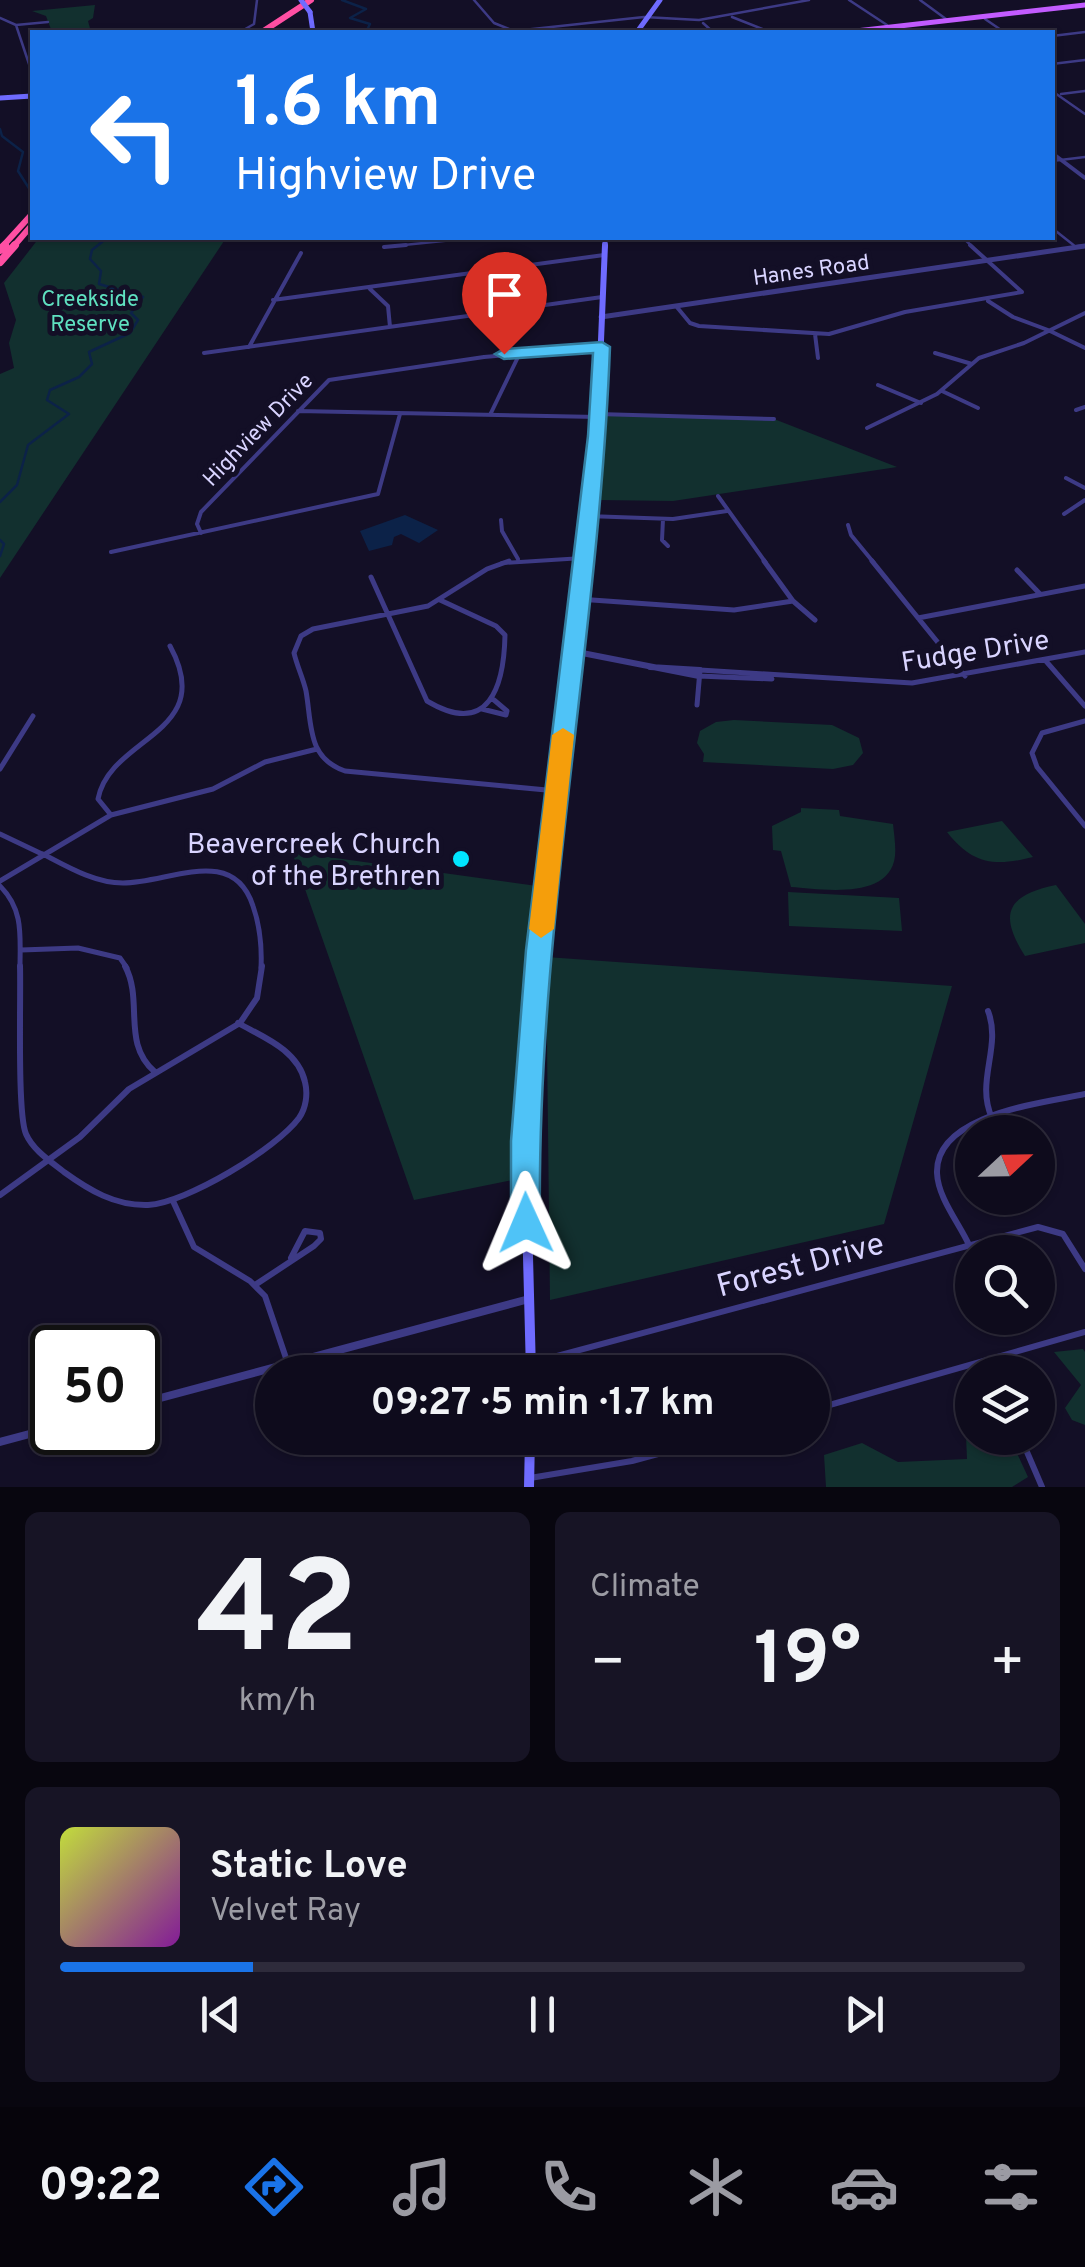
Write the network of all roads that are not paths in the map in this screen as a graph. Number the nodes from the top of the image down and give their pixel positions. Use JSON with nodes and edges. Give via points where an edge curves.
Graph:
{"nodes":[{"id":1,"x":257,"y":0,"type":"edge"},
{"id":2,"x":301,"y":0,"type":"edge"},
{"id":3,"x":314,"y":0,"type":"edge"},
{"id":4,"x":474,"y":0,"type":"edge"},
{"id":5,"x":660,"y":0,"type":"edge"},
{"id":6,"x":809,"y":0,"type":"edge"},
{"id":7,"x":849,"y":0,"type":"edge"},
{"id":8,"x":920,"y":0,"type":"edge"},
{"id":9,"x":1085,"y":5,"type":"edge"},
{"id":10,"x":730,"y":16,"type":"junction"},
{"id":11,"x":0,"y":18,"type":"edge"},
{"id":12,"x":648,"y":18,"type":"junction"},
{"id":13,"x":946,"y":19,"type":"junction"},
{"id":14,"x":984,"y":20,"type":"dead end"},
{"id":15,"x":48,"y":22,"type":"dead end"},
{"id":16,"x":16,"y":24,"type":"junction"},
{"id":17,"x":703,"y":24,"type":"dead end"},
{"id":18,"x":887,"y":26,"type":"junction"},
{"id":19,"x":243,"y":30,"type":"edge"},
{"id":20,"x":265,"y":30,"type":"edge"},
{"id":21,"x":275,"y":30,"type":"edge"},
{"id":22,"x":313,"y":30,"type":"edge"},
{"id":23,"x":507,"y":30,"type":"edge"},
{"id":24,"x":520,"y":30,"type":"edge"},
{"id":25,"x":639,"y":30,"type":"edge"},
{"id":26,"x":710,"y":30,"type":"edge"},
{"id":27,"x":765,"y":30,"type":"edge"},
{"id":28,"x":860,"y":30,"type":"edge"},
{"id":29,"x":893,"y":30,"type":"edge"},
{"id":30,"x":1001,"y":30,"type":"edge"},
{"id":31,"x":1085,"y":32,"type":"edge"},
{"id":32,"x":1055,"y":36,"type":"edge"},
{"id":33,"x":1085,"y":60,"type":"edge"},
{"id":34,"x":1055,"y":64,"type":"edge"},
{"id":35,"x":30,"y":67,"type":"edge"},
{"id":36,"x":1085,"y":91,"type":"edge"},
{"id":37,"x":1055,"y":92,"type":"edge"},
{"id":38,"x":1058,"y":95,"type":"junction"},
{"id":39,"x":30,"y":97,"type":"edge"},
{"id":40,"x":3,"y":98,"type":"edge"},
{"id":41,"x":1085,"y":114,"type":"edge"},
{"id":42,"x":1055,"y":154,"type":"edge"},
{"id":43,"x":1085,"y":157,"type":"edge"},
{"id":44,"x":1062,"y":160,"type":"junction"},
{"id":45,"x":1055,"y":161,"type":"edge"},
{"id":46,"x":1085,"y":178,"type":"edge"},
{"id":47,"x":30,"y":219,"type":"edge"},
{"id":48,"x":30,"y":220,"type":"edge"},
{"id":49,"x":1055,"y":230,"type":"edge"},
{"id":50,"x":401,"y":240,"type":"edge"},
{"id":51,"x":449,"y":240,"type":"edge"},
{"id":52,"x":604,"y":240,"type":"edge"},
{"id":53,"x":965,"y":240,"type":"edge"},
{"id":54,"x":405,"y":246,"type":"junction"},
{"id":55,"x":1085,"y":246,"type":"edge"},
{"id":56,"x":384,"y":247,"type":"dead end"},
{"id":57,"x":1076,"y":247,"type":"junction"},
{"id":58,"x":0,"y":250,"type":"edge"},
{"id":59,"x":301,"y":253,"type":"dead end"},
{"id":60,"x":604,"y":255,"type":"junction"},
{"id":61,"x":989,"y":260,"type":"junction"},
{"id":62,"x":0,"y":262,"type":"edge"},
{"id":63,"x":369,"y":287,"type":"junction"},
{"id":64,"x":602,"y":297,"type":"junction"},
{"id":65,"x":273,"y":300,"type":"junction"},
{"id":66,"x":986,"y":300,"type":"junction"},
{"id":67,"x":676,"y":306,"type":"junction"},
{"id":68,"x":1085,"y":313,"type":"edge"},
{"id":69,"x":602,"y":317,"type":"junction"},
{"id":70,"x":390,"y":327,"type":"junction"},
{"id":71,"x":1048,"y":330,"type":"junction"},
{"id":72,"x":815,"y":334,"type":"junction"},
{"id":73,"x":249,"y":346,"type":"junction"},
{"id":74,"x":602,"y":347,"type":"junction"},
{"id":75,"x":1085,"y":348,"type":"edge"},
{"id":76,"x":934,"y":352,"type":"dead end"},
{"id":77,"x":204,"y":353,"type":"dead end"},
{"id":78,"x":520,"y":353,"type":"junction"},
{"id":79,"x":818,"y":358,"type":"dead end"},
{"id":80,"x":972,"y":364,"type":"junction"},
{"id":81,"x":878,"y":385,"type":"dead end"},
{"id":82,"x":942,"y":391,"type":"junction"},
{"id":83,"x":921,"y":403,"type":"junction"},
{"id":84,"x":1085,"y":407,"type":"edge"},
{"id":85,"x":978,"y":408,"type":"dead end"},
{"id":86,"x":1076,"y":410,"type":"dead end"},
{"id":87,"x":298,"y":411,"type":"junction"},
{"id":88,"x":400,"y":414,"type":"junction"},
{"id":89,"x":490,"y":415,"type":"junction"},
{"id":90,"x":598,"y":416,"type":"junction"},
{"id":91,"x":774,"y":419,"type":"dead end"},
{"id":92,"x":867,"y":428,"type":"dead end"},
{"id":93,"x":1066,"y":478,"type":"dead end"},
{"id":94,"x":1085,"y":488,"type":"edge"},
{"id":95,"x":718,"y":496,"type":"dead end"},
{"id":96,"x":1085,"y":500,"type":"edge"},
{"id":97,"x":727,"y":511,"type":"junction"},
{"id":98,"x":1064,"y":514,"type":"dead end"},
{"id":99,"x":587,"y":516,"type":"junction"},
{"id":100,"x":663,"y":519,"type":"junction"},
{"id":101,"x":501,"y":520,"type":"dead end"},
{"id":102,"x":848,"y":525,"type":"dead end"},
{"id":103,"x":201,"y":533,"type":"junction"},
{"id":104,"x":668,"y":546,"type":"dead end"},
{"id":105,"x":111,"y":552,"type":"dead end"},
{"id":106,"x":583,"y":558,"type":"junction"},
{"id":107,"x":518,"y":559,"type":"junction"},
{"id":108,"x":1017,"y":570,"type":"dead end"},
{"id":109,"x":371,"y":577,"type":"dead end"},
{"id":110,"x":1085,"y":586,"type":"edge"},
{"id":111,"x":1040,"y":594,"type":"junction"},
{"id":112,"x":578,"y":598,"type":"junction"},
{"id":113,"x":440,"y":600,"type":"junction"},
{"id":114,"x":793,"y":601,"type":"junction"},
{"id":115,"x":388,"y":615,"type":"junction"},
{"id":116,"x":918,"y":618,"type":"junction"},
{"id":117,"x":815,"y":620,"type":"dead end"},
{"id":118,"x":170,"y":646,"type":"dead end"},
{"id":119,"x":572,"y":652,"type":"junction"},
{"id":120,"x":1085,"y":652,"type":"edge"},
{"id":121,"x":1044,"y":660,"type":"junction"},
{"id":122,"x":639,"y":665,"type":"joint"},
{"id":123,"x":700,"y":673,"type":"junction"},
{"id":124,"x":964,"y":676,"type":"junction"},
{"id":125,"x":494,"y":700,"type":"junction"},
{"id":126,"x":697,"y":704,"type":"dead end"},
{"id":127,"x":1085,"y":706,"type":"edge"},
{"id":128,"x":480,"y":709,"type":"junction"},
{"id":129,"x":33,"y":716,"type":"dead end"},
{"id":130,"x":1085,"y":720,"type":"edge"},
{"id":131,"x":316,"y":749,"type":"junction"},
{"id":132,"x":0,"y":770,"type":"edge"},
{"id":133,"x":557,"y":791,"type":"junction"},
{"id":134,"x":110,"y":815,"type":"junction"},
{"id":135,"x":1085,"y":826,"type":"edge"},
{"id":136,"x":0,"y":834,"type":"edge"},
{"id":137,"x":42,"y":854,"type":"junction"},
{"id":138,"x":0,"y":884,"type":"edge"},
{"id":139,"x":21,"y":950,"type":"junction"},
{"id":140,"x":988,"y":1011,"type":"dead end"},
{"id":141,"x":238,"y":1023,"type":"junction"},
{"id":142,"x":155,"y":1072,"type":"junction"},
{"id":143,"x":1085,"y":1094,"type":"edge"},
{"id":144,"x":990,"y":1115,"type":"edge"},
{"id":145,"x":1004,"y":1115,"type":"edge"},
{"id":146,"x":955,"y":1132,"type":"edge"},
{"id":147,"x":50,"y":1160,"type":"junction"},
{"id":148,"x":0,"y":1195,"type":"edge"},
{"id":149,"x":173,"y":1201,"type":"junction"},
{"id":150,"x":965,"y":1235,"type":"edge"},
{"id":151,"x":1008,"y":1235,"type":"edge"},
{"id":152,"x":955,"y":1248,"type":"edge"},
{"id":153,"x":291,"y":1258,"type":"junction"},
{"id":154,"x":1085,"y":1269,"type":"edge"},
{"id":155,"x":254,"y":1284,"type":"junction"},
{"id":156,"x":529,"y":1299,"type":"junction"},
{"id":157,"x":1085,"y":1332,"type":"edge"},
{"id":158,"x":285,"y":1355,"type":"edge"},
{"id":159,"x":321,"y":1355,"type":"edge"},
{"id":160,"x":531,"y":1355,"type":"edge"},
{"id":161,"x":577,"y":1355,"type":"edge"},
{"id":162,"x":1006,"y":1355,"type":"edge"},
{"id":163,"x":955,"y":1369,"type":"edge"},
{"id":164,"x":255,"y":1373,"type":"edge"},
{"id":165,"x":160,"y":1398,"type":"edge"},
{"id":166,"x":830,"y":1405,"type":"edge"},
{"id":167,"x":30,"y":1434,"type":"edge"},
{"id":168,"x":0,"y":1442,"type":"edge"},
{"id":169,"x":530,"y":1455,"type":"edge"},
{"id":170,"x":657,"y":1455,"type":"edge"},
{"id":171,"x":1028,"y":1455,"type":"edge"},
{"id":172,"x":530,"y":1482,"type":"edge"},
{"id":173,"x":1042,"y":1487,"type":"edge"}],
"edges":[{"from":1,"to":19,"type":"street","via":[[254,23]]},
{"from":2,"to":22,"type":"main road","bridge":true},
{"from":3,"to":20,"type":"highway"},
{"from":3,"to":21,"type":"highway"},
{"from":4,"to":23,"type":"street"},
{"from":5,"to":12,"type":"main road"},
{"from":6,"to":10,"type":"street"},
{"from":7,"to":18,"type":"street"},
{"from":8,"to":13,"type":"street"},
{"from":9,"to":13,"type":"main road"},
{"from":10,"to":12,"type":"street"},
{"from":10,"to":27,"type":"street"},
{"from":11,"to":16,"type":"street"},
{"from":12,"to":24,"type":"street"},
{"from":12,"to":25,"type":"main road"},
{"from":13,"to":18,"type":"main road"},
{"from":14,"to":30,"type":"street"},
{"from":15,"to":16,"type":"street"},
{"from":16,"to":35,"type":"street"},
{"from":17,"to":26,"type":"street"},
{"from":18,"to":28,"type":"main road"},
{"from":18,"to":29,"type":"street"},
{"from":31,"to":32,"type":"street"},
{"from":33,"to":34,"type":"street"},
{"from":36,"to":38,"type":"street"},
{"from":37,"to":38,"type":"street"},
{"from":38,"to":41,"type":"street"},
{"from":39,"to":40,"type":"main road"},
{"from":42,"to":44,"type":"street"},
{"from":43,"to":44,"type":"street"},
{"from":44,"to":45,"type":"street"},
{"from":44,"to":46,"type":"street"},
{"from":47,"to":58,"type":"highway"},
{"from":48,"to":62,"type":"highway"},
{"from":49,"to":57,"type":"street"},
{"from":50,"to":54,"type":"street"},
{"from":51,"to":54,"type":"street"},
{"from":52,"to":60,"type":"main road"},
{"from":53,"to":61,"type":"street"},
{"from":54,"to":56,"type":"street"},
{"from":55,"to":57,"type":"street","name":"Hanes Road"},
{"from":57,"to":61,"type":"street","name":"Hanes Road"},
{"from":59,"to":65,"type":"street"},
{"from":60,"to":63,"type":"street"},
{"from":60,"to":64,"type":"main road"},
{"from":61,"to":66,"type":"street","via":[[1022,290]]},
{"from":61,"to":67,"type":"street","name":"Hanes Road"},
{"from":63,"to":65,"type":"street"},
{"from":63,"to":70,"type":"street","via":[[388,306]]},
{"from":64,"to":69,"type":"main road"},
{"from":64,"to":70,"type":"street"},
{"from":65,"to":73,"type":"street"},
{"from":66,"to":71,"type":"street"},
{"from":66,"to":72,"type":"street"},
{"from":67,"to":69,"type":"street","name":"Hanes Road"},
{"from":67,"to":72,"type":"street","via":[[699,326]]},
{"from":68,"to":71,"type":"street"},
{"from":69,"to":74,"type":"main road"},
{"from":70,"to":73,"type":"street"},
{"from":71,"to":75,"type":"street"},
{"from":71,"to":80,"type":"street"},
{"from":72,"to":79,"type":"street"},
{"from":73,"to":77,"type":"street"},
{"from":74,"to":78,"type":"street","name":"Highview Drive"},
{"from":74,"to":90,"type":"main road"},
{"from":76,"to":80,"type":"street"},
{"from":78,"to":87,"type":"street","name":"Highview Drive","via":[[334,379]]},
{"from":78,"to":89,"type":"street"},
{"from":80,"to":82,"type":"street"},
{"from":81,"to":83,"type":"street"},
{"from":82,"to":83,"type":"street"},
{"from":82,"to":85,"type":"street"},
{"from":83,"to":92,"type":"street"},
{"from":84,"to":86,"type":"street"},
{"from":87,"to":88,"type":"street"},
{"from":87,"to":103,"type":"street","name":"Highview Drive","via":[[202,512]]},
{"from":88,"to":89,"type":"street"},
{"from":88,"to":103,"type":"street","via":[[378,494]]},
{"from":89,"to":90,"type":"street"},
{"from":90,"to":91,"type":"street"},
{"from":90,"to":99,"type":"main road"},
{"from":93,"to":94,"type":"street"},
{"from":95,"to":97,"type":"street"},
{"from":96,"to":98,"type":"street"},
{"from":97,"to":100,"type":"street"},
{"from":97,"to":114,"type":"street"},
{"from":99,"to":100,"type":"street"},
{"from":99,"to":106,"type":"main road"},
{"from":100,"to":104,"type":"street"},
{"from":101,"to":107,"type":"street"},
{"from":102,"to":116,"type":"street"},
{"from":103,"to":105,"type":"street"},
{"from":106,"to":107,"type":"street"},
{"from":106,"to":112,"type":"main road"},
{"from":107,"to":113,"type":"street","via":[[486,569]]},
{"from":108,"to":111,"type":"street"},
{"from":109,"to":115,"type":"street"},
{"from":110,"to":111,"type":"street"},
{"from":111,"to":116,"type":"street"},
{"from":112,"to":114,"type":"street","via":[[734,610]]},
{"from":112,"to":119,"type":"main road"},
{"from":113,"to":115,"type":"street"},
{"from":113,"to":125,"type":"street","via":[[505,635]]},
{"from":114,"to":117,"type":"street"},
{"from":115,"to":128,"type":"street","via":[[427,702],[450,712]]},
{"from":115,"to":131,"type":"street","via":[[313,629],[295,642]]},
{"from":116,"to":124,"type":"street"},
{"from":118,"to":134,"type":"street","via":[[182,704],[164,729],[100,784],[98,799]]},
{"from":119,"to":122,"type":"street","name":"Fudge Drive"},
{"from":119,"to":133,"type":"main road"},
{"from":120,"to":121,"type":"street","name":"Fudge Drive"},
{"from":121,"to":124,"type":"street","name":"Fudge Drive"},
{"from":121,"to":127,"type":"street"},
{"from":122,"to":123,"type":"street","name":"Fudge Drive","via":[[661,673]]},
{"from":123,"to":124,"type":"street","name":"Fudge Drive","via":[[904,683]]},
{"from":123,"to":126,"type":"street"},
{"from":125,"to":128,"type":"street"},
{"from":125,"to":128,"type":"street","via":[[507,714]]},
{"from":129,"to":132,"type":"street"},
{"from":130,"to":135,"type":"street","via":[[1042,734],[1032,750]]},
{"from":131,"to":133,"type":"street","via":[[324,763],[341,771]]},
{"from":131,"to":134,"type":"street","via":[[265,762],[213,789]]},
{"from":133,"to":156,"type":"main road","via":[[525,1141]]},
{"from":134,"to":137,"type":"street"},
{"from":136,"to":137,"type":"street"},
{"from":137,"to":138,"type":"street"},
{"from":137,"to":141,"type":"street","via":[[110,882],[214,870],[238,879],[265,964],[260,996]]},
{"from":138,"to":139,"type":"street","via":[[17,907]]},
{"from":139,"to":142,"type":"street","via":[[78,948],[120,958],[131,973],[139,1056]]},
{"from":139,"to":147,"type":"street","via":[[24,1126]]},
{"from":140,"to":144,"type":"street","via":[[993,1025],[981,1096]]},
{"from":141,"to":142,"type":"street"},
{"from":141,"to":149,"type":"street","via":[[296,1060],[306,1082],[304,1107],[284,1132]]},
{"from":142,"to":147,"type":"street"},
{"from":143,"to":145,"type":"street"},
{"from":146,"to":150,"type":"street","via":[[938,1158],[938,1180]]},
{"from":147,"to":148,"type":"street"},
{"from":147,"to":149,"type":"street","via":[[108,1200]]},
{"from":149,"to":155,"type":"street","via":[[194,1247]]},
{"from":151,"to":154,"type":"street","name":"Forest Drive","via":[[1048,1226],[1065,1234]]},
{"from":152,"to":161,"type":"street","name":"Forest Drive"},
{"from":153,"to":153,"type":"street","via":[[314,1246],[320,1233],[306,1231]]},
{"from":153,"to":155,"type":"street"},
{"from":155,"to":158,"type":"street","via":[[272,1308]]},
{"from":156,"to":159,"type":"street"},
{"from":156,"to":160,"type":"main road"},
{"from":157,"to":162,"type":"street"},
{"from":163,"to":166,"type":"street"},
{"from":164,"to":165,"type":"street"},
{"from":167,"to":168,"type":"street"},
{"from":169,"to":172,"type":"main road"},
{"from":170,"to":172,"type":"street"},
{"from":171,"to":173,"type":"street"}]}
